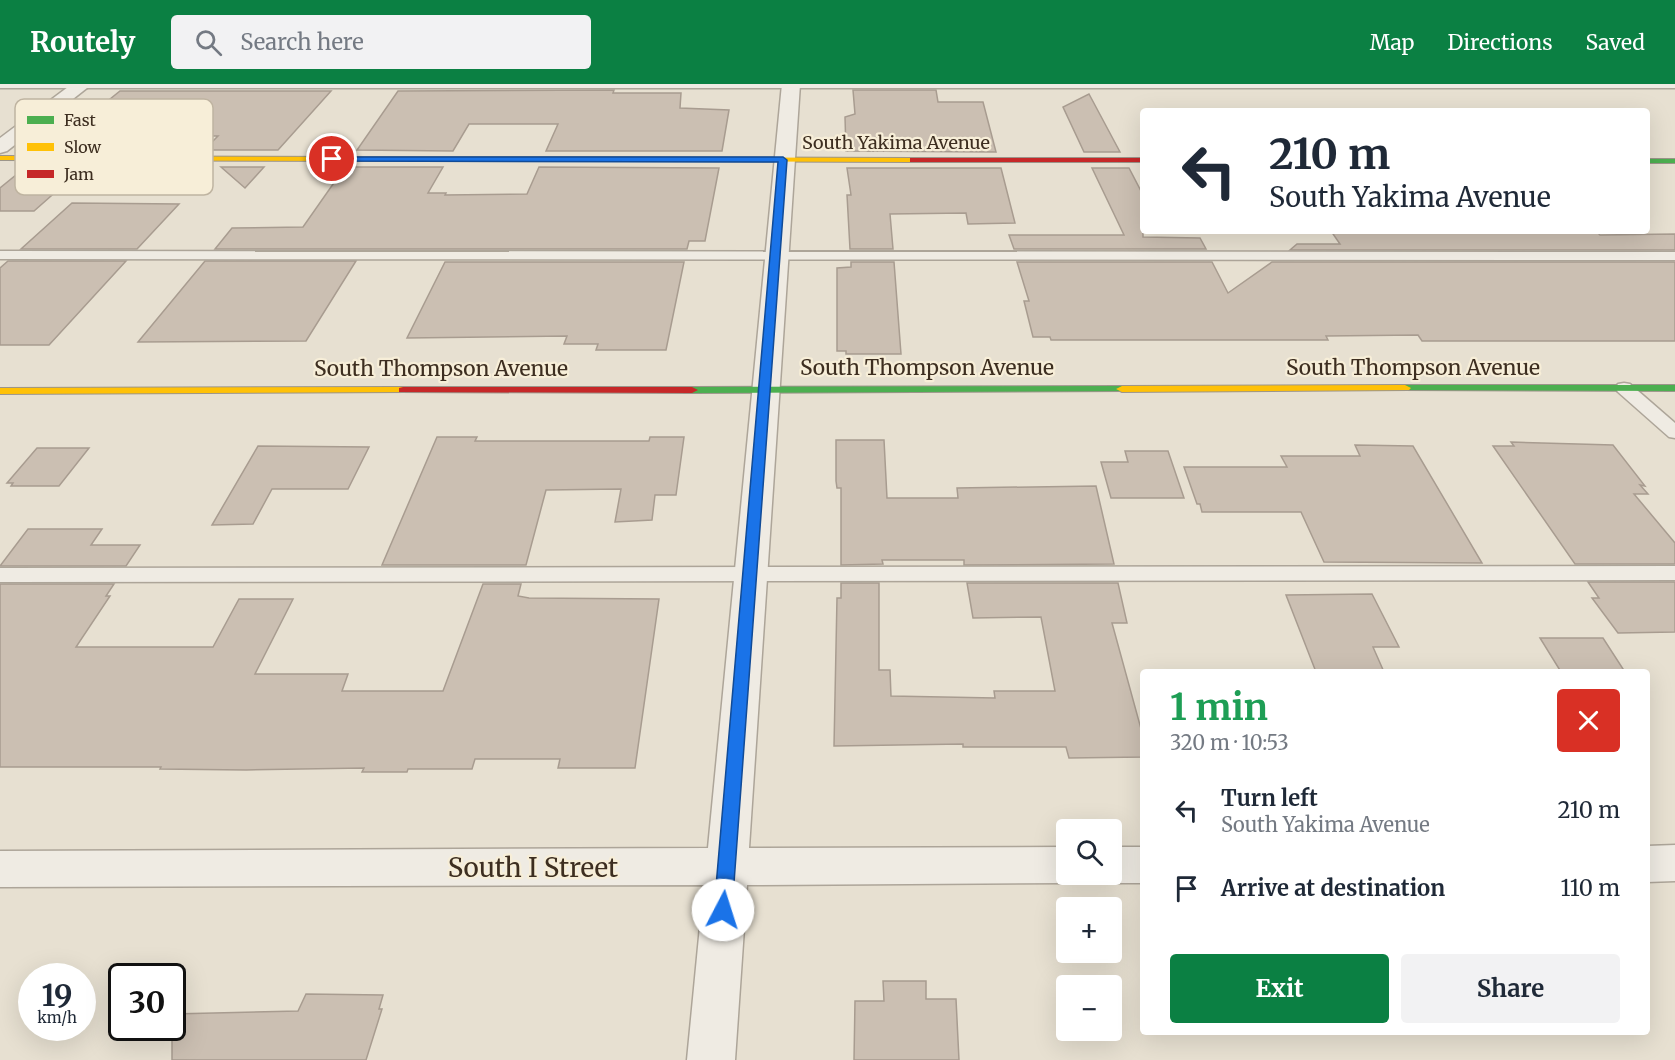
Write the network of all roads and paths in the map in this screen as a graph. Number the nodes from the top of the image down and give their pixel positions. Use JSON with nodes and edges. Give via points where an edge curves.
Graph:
{"nodes":[{"id":1,"x":791,"y":84,"type":"edge"},
{"id":2,"x":0,"y":85,"type":"edge"},
{"id":3,"x":83,"y":85,"type":"edge"},
{"id":4,"x":1675,"y":85,"type":"edge"},
{"id":5,"x":64,"y":99,"type":"edge"},
{"id":6,"x":15,"y":136,"type":"edge"},
{"id":7,"x":0,"y":147,"type":"edge"},
{"id":8,"x":0,"y":158,"type":"edge"},
{"id":9,"x":15,"y":158,"type":"edge"},
{"id":10,"x":213,"y":159,"type":"edge"},
{"id":11,"x":783,"y":160,"type":"junction"},
{"id":12,"x":1140,"y":160,"type":"edge"},
{"id":13,"x":1650,"y":161,"type":"edge"},
{"id":14,"x":1675,"y":161,"type":"edge"},
{"id":15,"x":0,"y":255,"type":"edge"},
{"id":16,"x":775,"y":256,"type":"junction"},
{"id":17,"x":1675,"y":256,"type":"edge"},
{"id":18,"x":764,"y":388,"type":"junction"},
{"id":19,"x":1624,"y":388,"type":"junction"},
{"id":20,"x":1675,"y":388,"type":"edge"},
{"id":21,"x":0,"y":391,"type":"edge"},
{"id":22,"x":1675,"y":433,"type":"edge"},
{"id":23,"x":749,"y":573,"type":"junction"},
{"id":24,"x":1675,"y":573,"type":"edge"},
{"id":25,"x":0,"y":575,"type":"edge"},
{"id":26,"x":1675,"y":863,"type":"edge"},
{"id":27,"x":1650,"y":864,"type":"edge"},
{"id":28,"x":1122,"y":865,"type":"edge"},
{"id":29,"x":1140,"y":865,"type":"edge"},
{"id":30,"x":1056,"y":866,"type":"edge"},
{"id":31,"x":726,"y":867,"type":"junction"},
{"id":32,"x":0,"y":868,"type":"edge"},
{"id":33,"x":711,"y":1060,"type":"edge"}],
"edges":[{"from":1,"to":3,"type":"lane"},
{"from":1,"to":4,"type":"lane"},
{"from":1,"to":11,"type":"street"},
{"from":2,"to":3,"type":"lane"},
{"from":3,"to":5,"type":"street"},
{"from":6,"to":7,"type":"street"},
{"from":8,"to":9,"type":"street","name":"South Yakima Avenue"},
{"from":10,"to":11,"type":"street","name":"South Yakima Avenue"},
{"from":11,"to":12,"type":"street","name":"South Yakima Avenue"},
{"from":11,"to":16,"type":"street"},
{"from":13,"to":14,"type":"street"},
{"from":15,"to":16,"type":"lane"},
{"from":16,"to":17,"type":"lane"},
{"from":16,"to":18,"type":"street"},
{"from":18,"to":19,"type":"street","name":"South Thompson Avenue"},
{"from":18,"to":21,"type":"street","name":"South Thompson Avenue"},
{"from":18,"to":23,"type":"street"},
{"from":19,"to":20,"type":"street","name":"South Thompson Avenue"},
{"from":19,"to":22,"type":"lane"},
{"from":23,"to":24,"type":"lane"},
{"from":23,"to":25,"type":"lane"},
{"from":23,"to":31,"type":"street"},
{"from":26,"to":27,"type":"street"},
{"from":28,"to":29,"type":"street"},
{"from":30,"to":31,"type":"street","name":"South I Street"},
{"from":31,"to":32,"type":"street","name":"South I Street"},
{"from":31,"to":33,"type":"street"}]}
